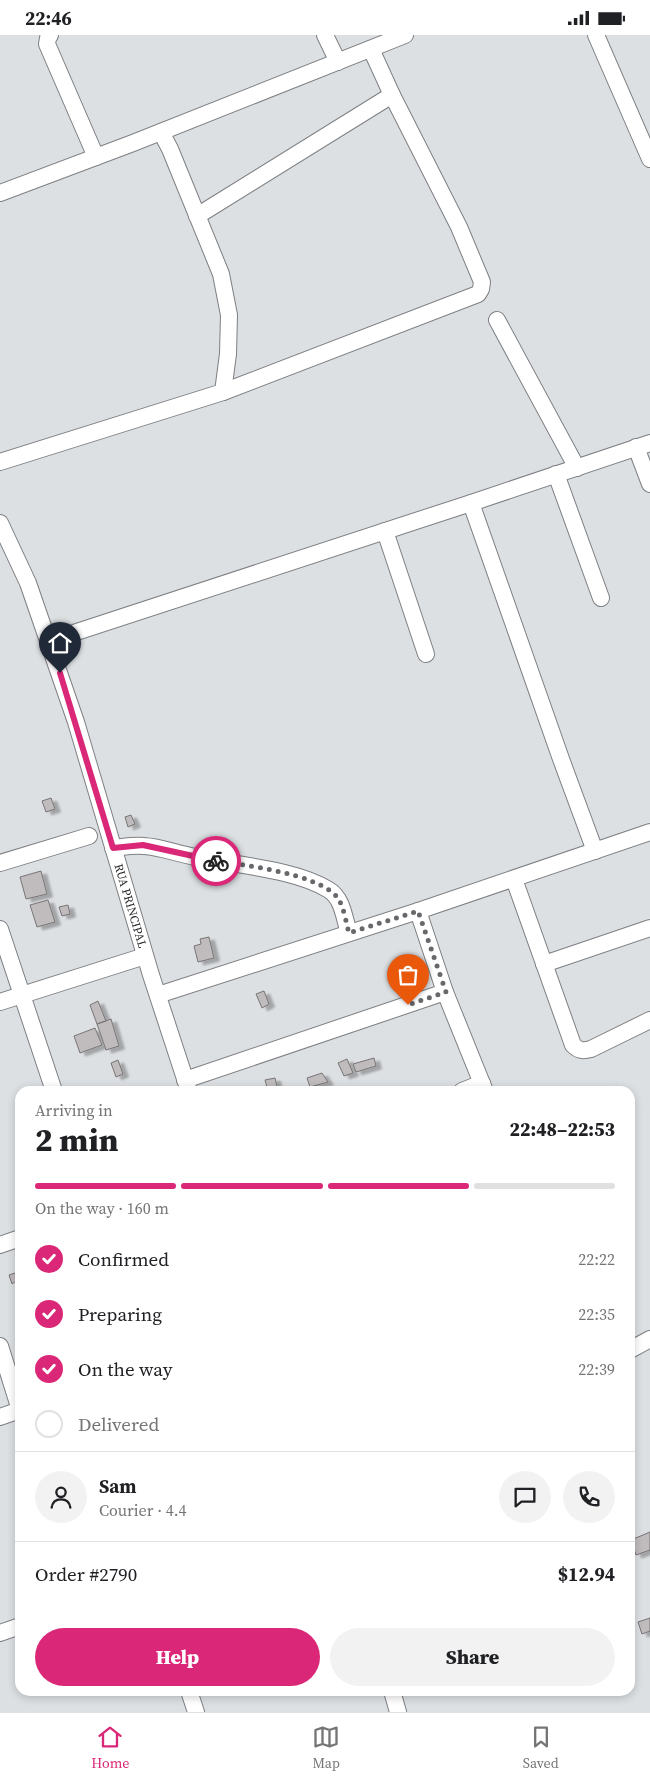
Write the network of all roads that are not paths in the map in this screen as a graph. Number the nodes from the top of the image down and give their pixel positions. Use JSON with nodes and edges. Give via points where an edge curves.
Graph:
{"nodes":[{"id":1,"x":50,"y":35,"type":"edge"},
{"id":2,"x":325,"y":35,"type":"edge"},
{"id":3,"x":405,"y":35,"type":"edge"},
{"id":4,"x":596,"y":35,"type":"edge"},
{"id":5,"x":371,"y":49,"type":"junction"},
{"id":6,"x":338,"y":62,"type":"junction"},
{"id":7,"x":392,"y":95,"type":"junction"},
{"id":8,"x":161,"y":132,"type":"junction"},
{"id":9,"x":96,"y":157,"type":"junction"},
{"id":10,"x":650,"y":159,"type":"edge"},
{"id":11,"x":0,"y":193,"type":"edge"},
{"id":12,"x":197,"y":216,"type":"junction"},
{"id":13,"x":497,"y":320,"type":"dead end"},
{"id":14,"x":223,"y":392,"type":"junction"},
{"id":15,"x":643,"y":445,"type":"edge"},
{"id":16,"x":0,"y":462,"type":"edge"},
{"id":17,"x":577,"y":467,"type":"junction"},
{"id":18,"x":556,"y":474,"type":"junction"},
{"id":19,"x":650,"y":485,"type":"edge"},
{"id":20,"x":471,"y":503,"type":"junction"},
{"id":21,"x":0,"y":523,"type":"edge"},
{"id":22,"x":385,"y":531,"type":"junction"},
{"id":23,"x":601,"y":598,"type":"dead end"},
{"id":24,"x":49,"y":641,"type":"junction"},
{"id":25,"x":426,"y":654,"type":"dead end"},
{"id":26,"x":104,"y":814,"type":"junction"},
{"id":27,"x":650,"y":832,"type":"edge"},
{"id":28,"x":89,"y":836,"type":"junction"},
{"id":29,"x":112,"y":844,"type":"junction"},
{"id":30,"x":595,"y":851,"type":"junction"},
{"id":31,"x":0,"y":863,"type":"edge"},
{"id":32,"x":514,"y":879,"type":"junction"},
{"id":33,"x":418,"y":911,"type":"junction"},
{"id":34,"x":650,"y":928,"type":"edge"},
{"id":35,"x":0,"y":929,"type":"edge"},
{"id":36,"x":349,"y":933,"type":"junction"},
{"id":37,"x":146,"y":956,"type":"junction"},
{"id":38,"x":544,"y":964,"type":"junction"},
{"id":39,"x":446,"y":992,"type":"junction"},
{"id":40,"x":22,"y":995,"type":"junction"},
{"id":41,"x":158,"y":995,"type":"junction"},
{"id":42,"x":0,"y":1002,"type":"edge"},
{"id":43,"x":650,"y":1020,"type":"edge"},
{"id":44,"x":52,"y":1086,"type":"edge"},
{"id":45,"x":187,"y":1086,"type":"edge"},
{"id":46,"x":483,"y":1086,"type":"edge"},
{"id":47,"x":15,"y":1240,"type":"edge"},
{"id":48,"x":0,"y":1245,"type":"edge"},
{"id":49,"x":650,"y":1339,"type":"edge"},
{"id":50,"x":0,"y":1347,"type":"edge"},
{"id":51,"x":635,"y":1347,"type":"edge"},
{"id":52,"x":15,"y":1394,"type":"edge"},
{"id":53,"x":15,"y":1412,"type":"edge"},
{"id":54,"x":0,"y":1417,"type":"edge"},
{"id":55,"x":15,"y":1627,"type":"edge"},
{"id":56,"x":0,"y":1633,"type":"edge"},
{"id":57,"x":191,"y":1696,"type":"edge"},
{"id":58,"x":393,"y":1696,"type":"edge"},
{"id":59,"x":196,"y":1712,"type":"edge"},
{"id":60,"x":398,"y":1712,"type":"edge"}],
"edges":[{"from":1,"to":9,"type":"street","via":[[47,44]]},
{"from":2,"to":6,"type":"street"},
{"from":3,"to":5,"type":"street"},
{"from":4,"to":10,"type":"street"},
{"from":5,"to":6,"type":"street"},
{"from":5,"to":7,"type":"street"},
{"from":6,"to":8,"type":"street"},
{"from":7,"to":12,"type":"street"},
{"from":7,"to":14,"type":"street","via":[[459,227],[482,282],[481,289],[478,294]]},
{"from":8,"to":9,"type":"street"},
{"from":8,"to":12,"type":"street"},
{"from":9,"to":11,"type":"street"},
{"from":12,"to":14,"type":"street","via":[[221,274],[229,315]]},
{"from":13,"to":17,"type":"street"},
{"from":14,"to":16,"type":"street"},
{"from":15,"to":17,"type":"street"},
{"from":15,"to":19,"type":"street"},
{"from":17,"to":18,"type":"street"},
{"from":18,"to":20,"type":"street"},
{"from":18,"to":23,"type":"street"},
{"from":20,"to":22,"type":"street"},
{"from":20,"to":30,"type":"street"},
{"from":21,"to":24,"type":"street","name":"RUA PRINCIPAL","via":[[28,583]]},
{"from":22,"to":24,"type":"street"},
{"from":22,"to":25,"type":"street"},
{"from":24,"to":26,"type":"street","name":"RUA PRINCIPAL"},
{"from":26,"to":28,"type":"street"},
{"from":26,"to":29,"type":"street","name":"RUA PRINCIPAL"},
{"from":27,"to":30,"type":"street"},
{"from":28,"to":29,"type":"street"},
{"from":28,"to":31,"type":"street"},
{"from":29,"to":36,"type":"street","via":[[161,848],[315,883],[338,898]]},
{"from":29,"to":37,"type":"street","name":"RUA PRINCIPAL"},
{"from":30,"to":32,"type":"street"},
{"from":32,"to":33,"type":"street"},
{"from":32,"to":38,"type":"street"},
{"from":33,"to":36,"type":"street"},
{"from":33,"to":39,"type":"street"},
{"from":34,"to":38,"type":"street"},
{"from":35,"to":40,"type":"street"},
{"from":36,"to":41,"type":"street"},
{"from":37,"to":40,"type":"street"},
{"from":37,"to":41,"type":"street","name":"RUA PRINCIPAL"},
{"from":38,"to":43,"type":"street","via":[[577,1049],[591,1049]]},
{"from":39,"to":45,"type":"street"},
{"from":39,"to":46,"type":"street"},
{"from":40,"to":42,"type":"street"},
{"from":40,"to":44,"type":"street"},
{"from":41,"to":45,"type":"street","name":"RUA PRINCIPAL"},
{"from":47,"to":48,"type":"street"},
{"from":49,"to":51,"type":"street"},
{"from":50,"to":52,"type":"street"},
{"from":53,"to":54,"type":"street"},
{"from":55,"to":56,"type":"street"},
{"from":57,"to":59,"type":"street"},
{"from":58,"to":60,"type":"street"}]}
